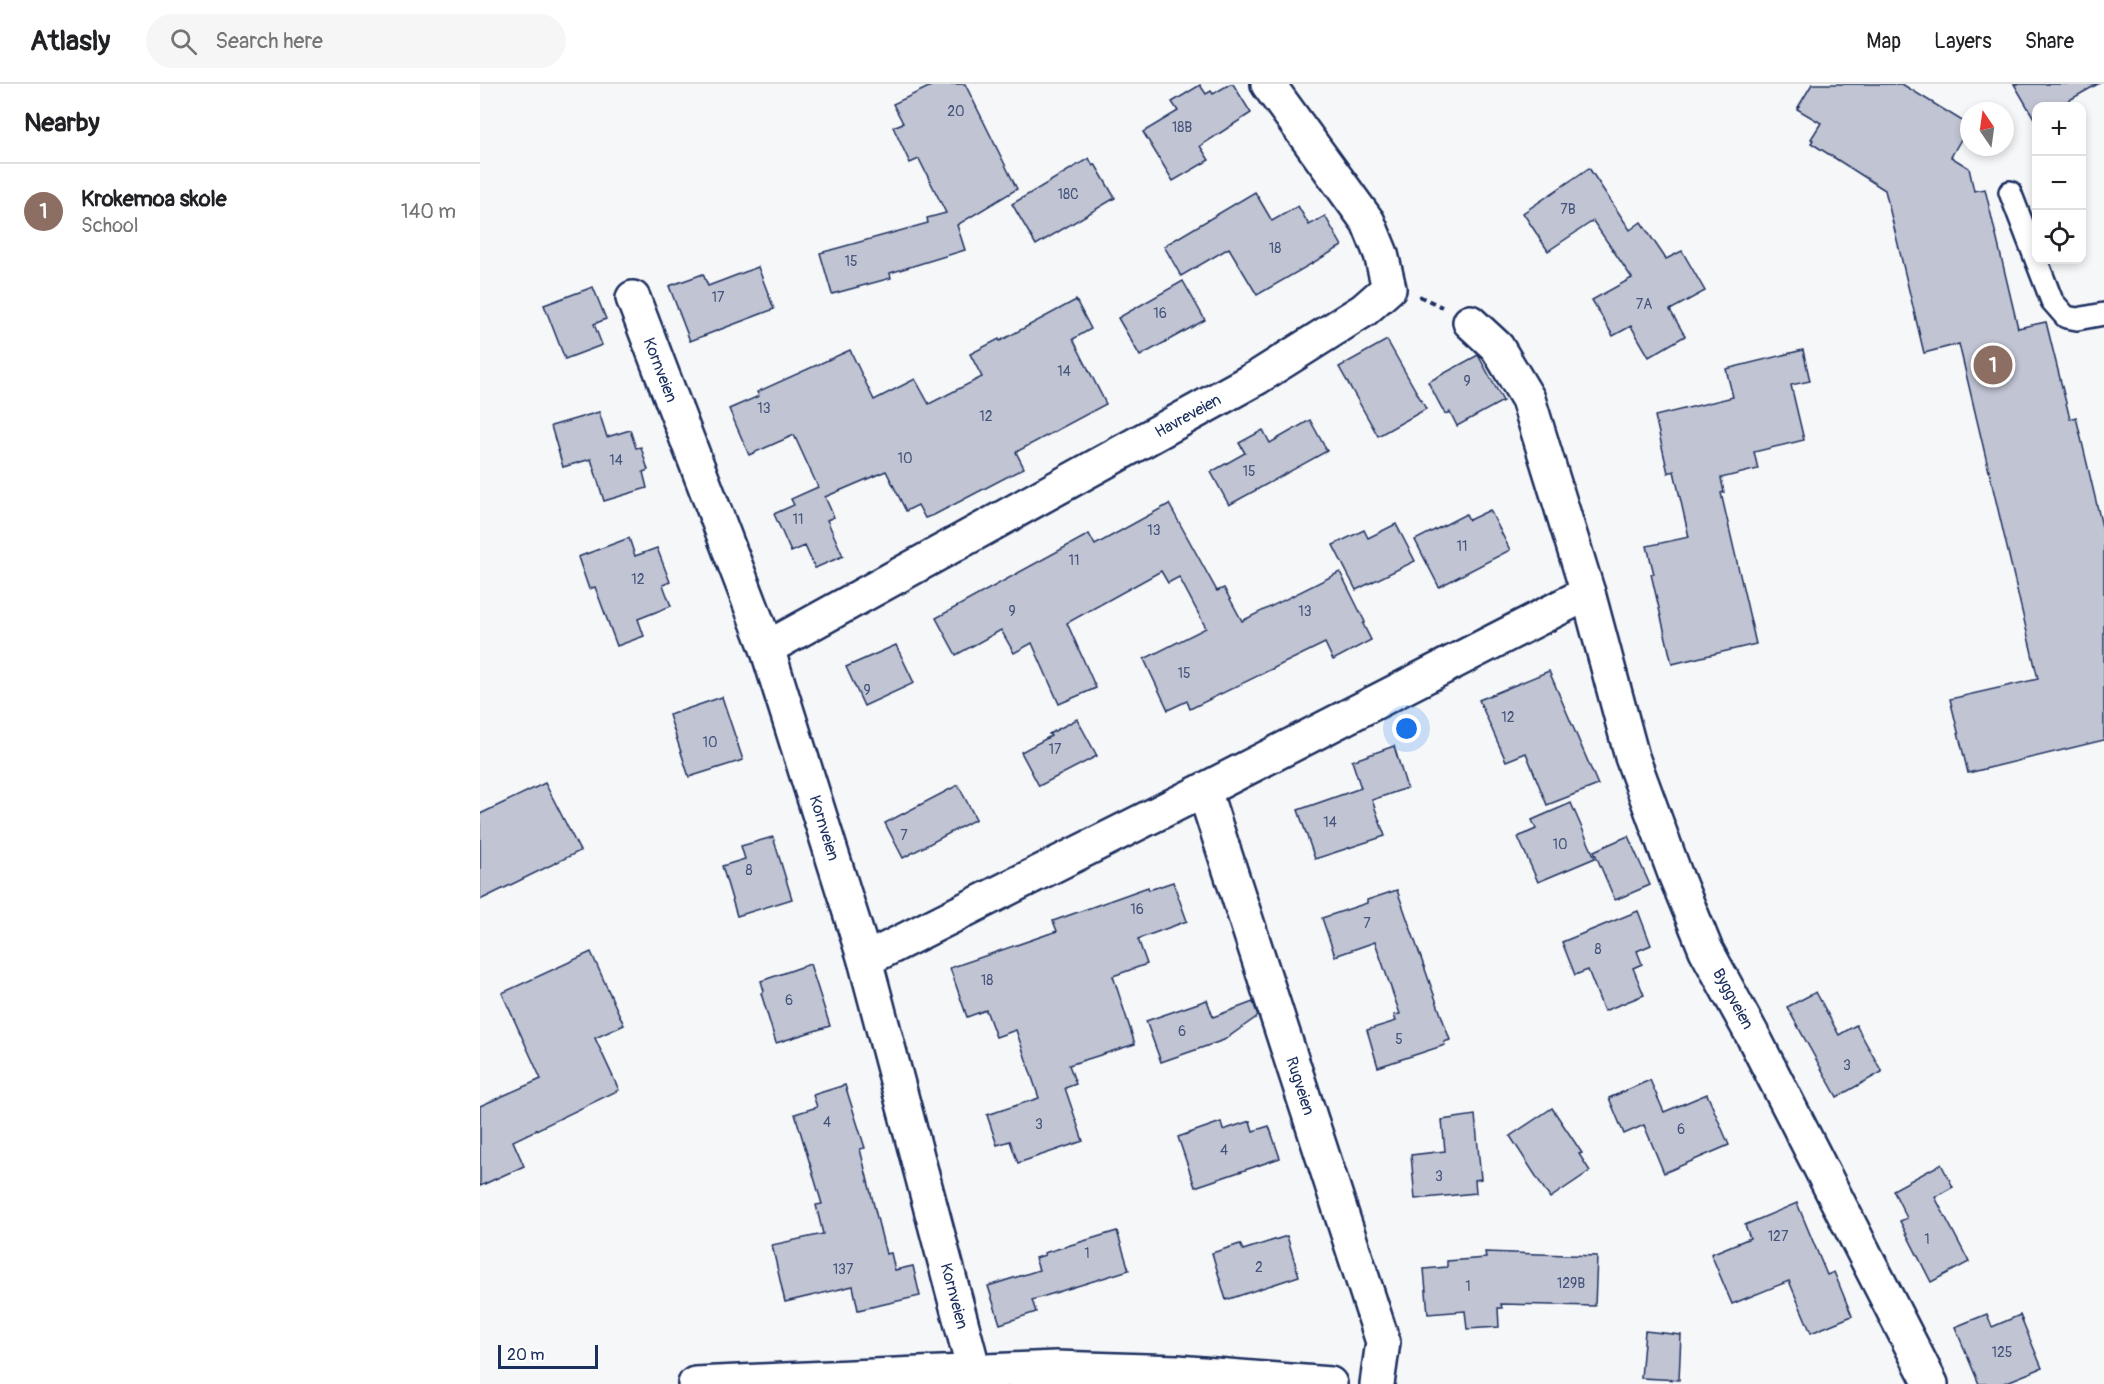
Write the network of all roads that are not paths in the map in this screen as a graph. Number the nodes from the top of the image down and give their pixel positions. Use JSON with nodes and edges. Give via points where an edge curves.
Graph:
{"nodes":[{"id":1,"x":1268,"y":84,"type":"edge"},
{"id":2,"x":2010,"y":192,"type":"dead end"},
{"id":3,"x":633,"y":298,"type":"dead end"},
{"id":4,"x":2104,"y":314,"type":"edge"},
{"id":5,"x":1470,"y":322,"type":"road end"},
{"id":6,"x":1588,"y":593,"type":"junction"},
{"id":7,"x":767,"y":648,"type":"junction"},
{"id":8,"x":1204,"y":790,"type":"junction"},
{"id":9,"x":865,"y":960,"type":"junction"},
{"id":10,"x":974,"y":1371,"type":"junction"},
{"id":11,"x":694,"y":1384,"type":"edge"},
{"id":12,"x":1330,"y":1384,"type":"edge"},
{"id":13,"x":1377,"y":1384,"type":"edge"},
{"id":14,"x":1931,"y":1384,"type":"edge"}],
"edges":[{"from":1,"to":7,"type":"street","name":"Havreveien","via":[[1368,222],[1389,288],[1364,310],[1258,377]]},
{"from":2,"to":4,"type":"lane","via":[[2052,302],[2066,317]]},
{"from":3,"to":7,"type":"street","name":"Kornveien"},
{"from":5,"to":6,"type":"street","name":"Byggveien","via":[[1497,347],[1528,399]]},
{"from":6,"to":8,"type":"street"},
{"from":6,"to":14,"type":"street","name":"Byggveien","via":[[1632,757],[1706,950]]},
{"from":7,"to":9,"type":"street","name":"Kornveien"},
{"from":8,"to":9,"type":"street"},
{"from":8,"to":13,"type":"street","name":"Rugveien","via":[[1383,1342]]},
{"from":9,"to":10,"type":"street","name":"Kornveien"},
{"from":10,"to":11,"type":"street"},
{"from":10,"to":12,"type":"street","via":[[1056,1368],[1178,1372]]}]}
